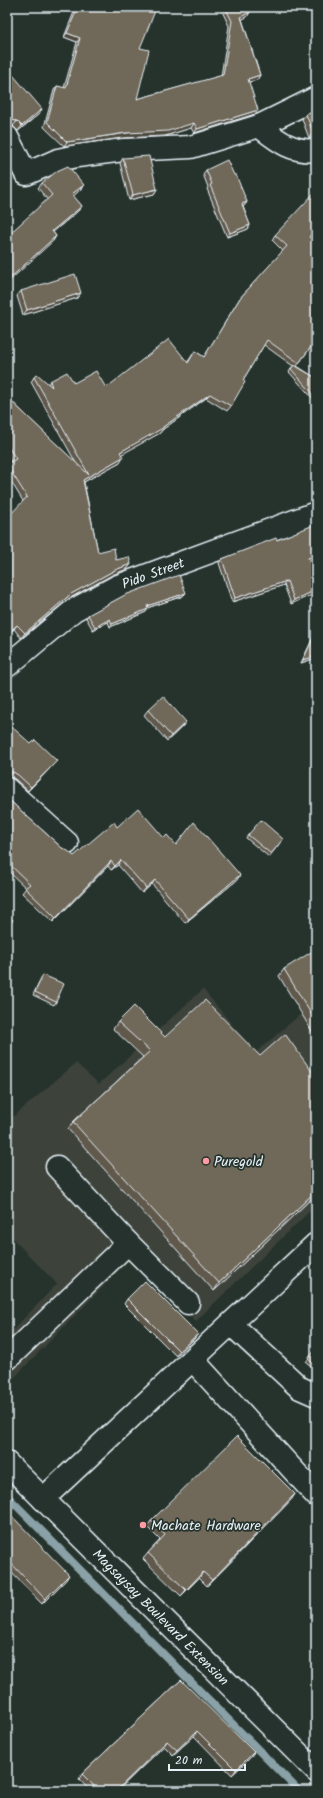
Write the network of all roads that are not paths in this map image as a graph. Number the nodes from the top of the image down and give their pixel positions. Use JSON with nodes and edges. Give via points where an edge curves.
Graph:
{"nodes":[{"id":1,"x":316,"y":98,"type":"edge"},
{"id":2,"x":259,"y":126,"type":"junction"},
{"id":3,"x":7,"y":138,"type":"edge"},
{"id":4,"x":316,"y":150,"type":"edge"},
{"id":5,"x":316,"y":513,"type":"edge"},
{"id":6,"x":7,"y":666,"type":"edge"},
{"id":7,"x":7,"y":789,"type":"edge"},
{"id":8,"x":66,"y":843,"type":"dead end"},
{"id":9,"x":57,"y":1167,"type":"dead end"},
{"id":10,"x":128,"y":1243,"type":"junction"},
{"id":11,"x":316,"y":1244,"type":"edge"},
{"id":12,"x":188,"y":1303,"type":"dead end"},
{"id":13,"x":231,"y":1324,"type":"junction"},
{"id":14,"x":7,"y":1359,"type":"edge"},
{"id":15,"x":193,"y":1360,"type":"junction"},
{"id":16,"x":316,"y":1395,"type":"edge"},
{"id":17,"x":7,"y":1463,"type":"edge"},
{"id":18,"x":316,"y":1495,"type":"edge"},
{"id":19,"x":43,"y":1499,"type":"junction"},
{"id":20,"x":316,"y":1771,"type":"edge"}],
"edges":[{"from":1,"to":2,"type":"street"},
{"from":2,"to":3,"type":"street","via":[[191,147],[124,150],[77,156],[58,160],[26,174]]},
{"from":2,"to":4,"type":"street","via":[[281,142],[304,152]]},
{"from":5,"to":6,"type":"street","name":"Pido Street","via":[[118,586],[74,610]]},
{"from":7,"to":8,"type":"street"},
{"from":9,"to":10,"type":"street"},
{"from":10,"to":12,"type":"street"},
{"from":10,"to":14,"type":"street"},
{"from":11,"to":13,"type":"street"},
{"from":13,"to":15,"type":"street"},
{"from":13,"to":16,"type":"street","via":[[300,1388]]},
{"from":15,"to":18,"type":"street"},
{"from":15,"to":19,"type":"street"},
{"from":17,"to":19,"type":"street","name":"Magsaysay Boulevard Extension"},
{"from":19,"to":20,"type":"street","name":"Magsaysay Boulevard Extension"}]}
